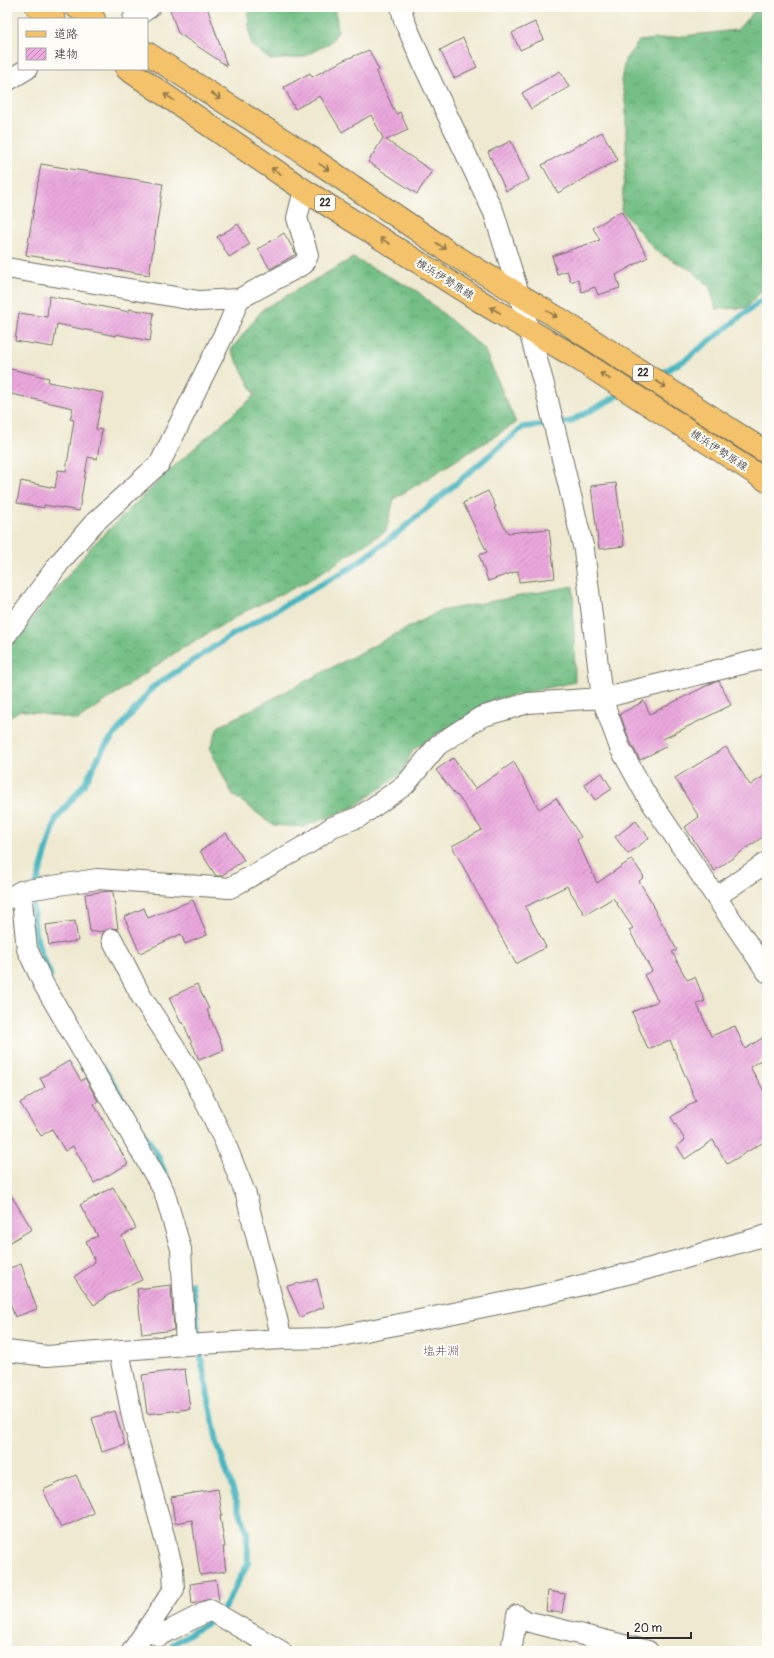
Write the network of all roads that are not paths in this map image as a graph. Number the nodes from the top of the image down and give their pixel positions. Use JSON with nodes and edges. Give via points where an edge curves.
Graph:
{"nodes":[{"id":1,"x":36,"y":7,"type":"edge"},
{"id":2,"x":76,"y":7,"type":"edge"},
{"id":3,"x":150,"y":7,"type":"edge"},
{"id":4,"x":401,"y":7,"type":"edge"},
{"id":5,"x":52,"y":18,"type":"edge"},
{"id":6,"x":92,"y":18,"type":"edge"},
{"id":7,"x":134,"y":18,"type":"edge"},
{"id":8,"x":148,"y":54,"type":"edge"},
{"id":9,"x":25,"y":70,"type":"edge"},
{"id":10,"x":128,"y":70,"type":"edge"},
{"id":11,"x":7,"y":81,"type":"edge"},
{"id":12,"x":304,"y":190,"type":"junction"},
{"id":13,"x":7,"y":268,"type":"edge"},
{"id":14,"x":519,"y":294,"type":"junction"},
{"id":15,"x":239,"y":300,"type":"junction"},
{"id":16,"x":529,"y":330,"type":"junction"},
{"id":17,"x":767,"y":453,"type":"edge"},
{"id":18,"x":767,"y":481,"type":"edge"},
{"id":19,"x":7,"y":634,"type":"edge"},
{"id":20,"x":767,"y":658,"type":"edge"},
{"id":21,"x":602,"y":698,"type":"junction"},
{"id":22,"x":767,"y":862,"type":"edge"},
{"id":23,"x":14,"y":895,"type":"edge"},
{"id":24,"x":716,"y":897,"type":"junction"},
{"id":25,"x":112,"y":939,"type":"dead end"},
{"id":26,"x":767,"y":972,"type":"edge"},
{"id":27,"x":767,"y":1235,"type":"edge"},
{"id":28,"x":282,"y":1339,"type":"junction"},
{"id":29,"x":186,"y":1345,"type":"junction"},
{"id":30,"x":7,"y":1351,"type":"edge"},
{"id":31,"x":120,"y":1351,"type":"junction"},
{"id":32,"x":148,"y":1627,"type":"junction"},
{"id":33,"x":132,"y":1651,"type":"edge"},
{"id":34,"x":281,"y":1651,"type":"edge"},
{"id":35,"x":511,"y":1651,"type":"edge"},
{"id":36,"x":648,"y":1651,"type":"edge"}],
"edges":[{"from":1,"to":5,"type":"main road"},
{"from":2,"to":6,"type":"main road"},
{"from":3,"to":7,"type":"street"},
{"from":4,"to":14,"type":"street","via":[[424,66],[494,212]]},
{"from":8,"to":14,"type":"main road","number":"22","one_way":true,"via":[[310,157],[452,254]]},
{"from":9,"to":11,"type":"street"},
{"from":12,"to":10,"type":"main road","name":"横浜伊勢原線","number":"22","one_way":true},
{"from":12,"to":15,"type":"street","via":[[297,218],[308,255],[304,264]]},
{"from":16,"to":12,"type":"main road","name":"横浜伊勢原線","number":"22","one_way":true},
{"from":13,"to":15,"type":"street","via":[[199,301]]},
{"from":14,"to":16,"type":"street"},
{"from":14,"to":17,"type":"main road","number":"22","one_way":true},
{"from":15,"to":19,"type":"street","via":[[160,463],[94,523],[60,562]]},
{"from":18,"to":16,"type":"main road","name":"横浜伊勢原線","number":"22","one_way":true},
{"from":16,"to":21,"type":"street","via":[[584,550]]},
{"from":20,"to":21,"type":"street"},
{"from":21,"to":23,"type":"street","via":[[528,703],[481,717],[438,745],[405,785],[359,817],[332,827],[308,844],[230,888],[97,879]]},
{"from":21,"to":24,"type":"street","via":[[620,748],[645,793]]},
{"from":22,"to":24,"type":"street"},
{"from":23,"to":29,"type":"street","via":[[27,949],[44,985],[164,1191],[181,1249]]},
{"from":24,"to":26,"type":"street"},
{"from":25,"to":28,"type":"street","via":[[141,996],[190,1071],[224,1140],[246,1195]]},
{"from":27,"to":28,"type":"street","via":[[542,1295],[331,1338]]},
{"from":28,"to":29,"type":"street"},
{"from":29,"to":31,"type":"street"},
{"from":30,"to":31,"type":"street","via":[[46,1356]]},
{"from":31,"to":32,"type":"street","via":[[133,1421],[173,1570],[174,1589]]},
{"from":32,"to":33,"type":"street"},
{"from":32,"to":34,"type":"street","via":[[159,1636],[210,1610]]},
{"from":35,"to":36,"type":"street","via":[[516,1615],[526,1621]]}]}
